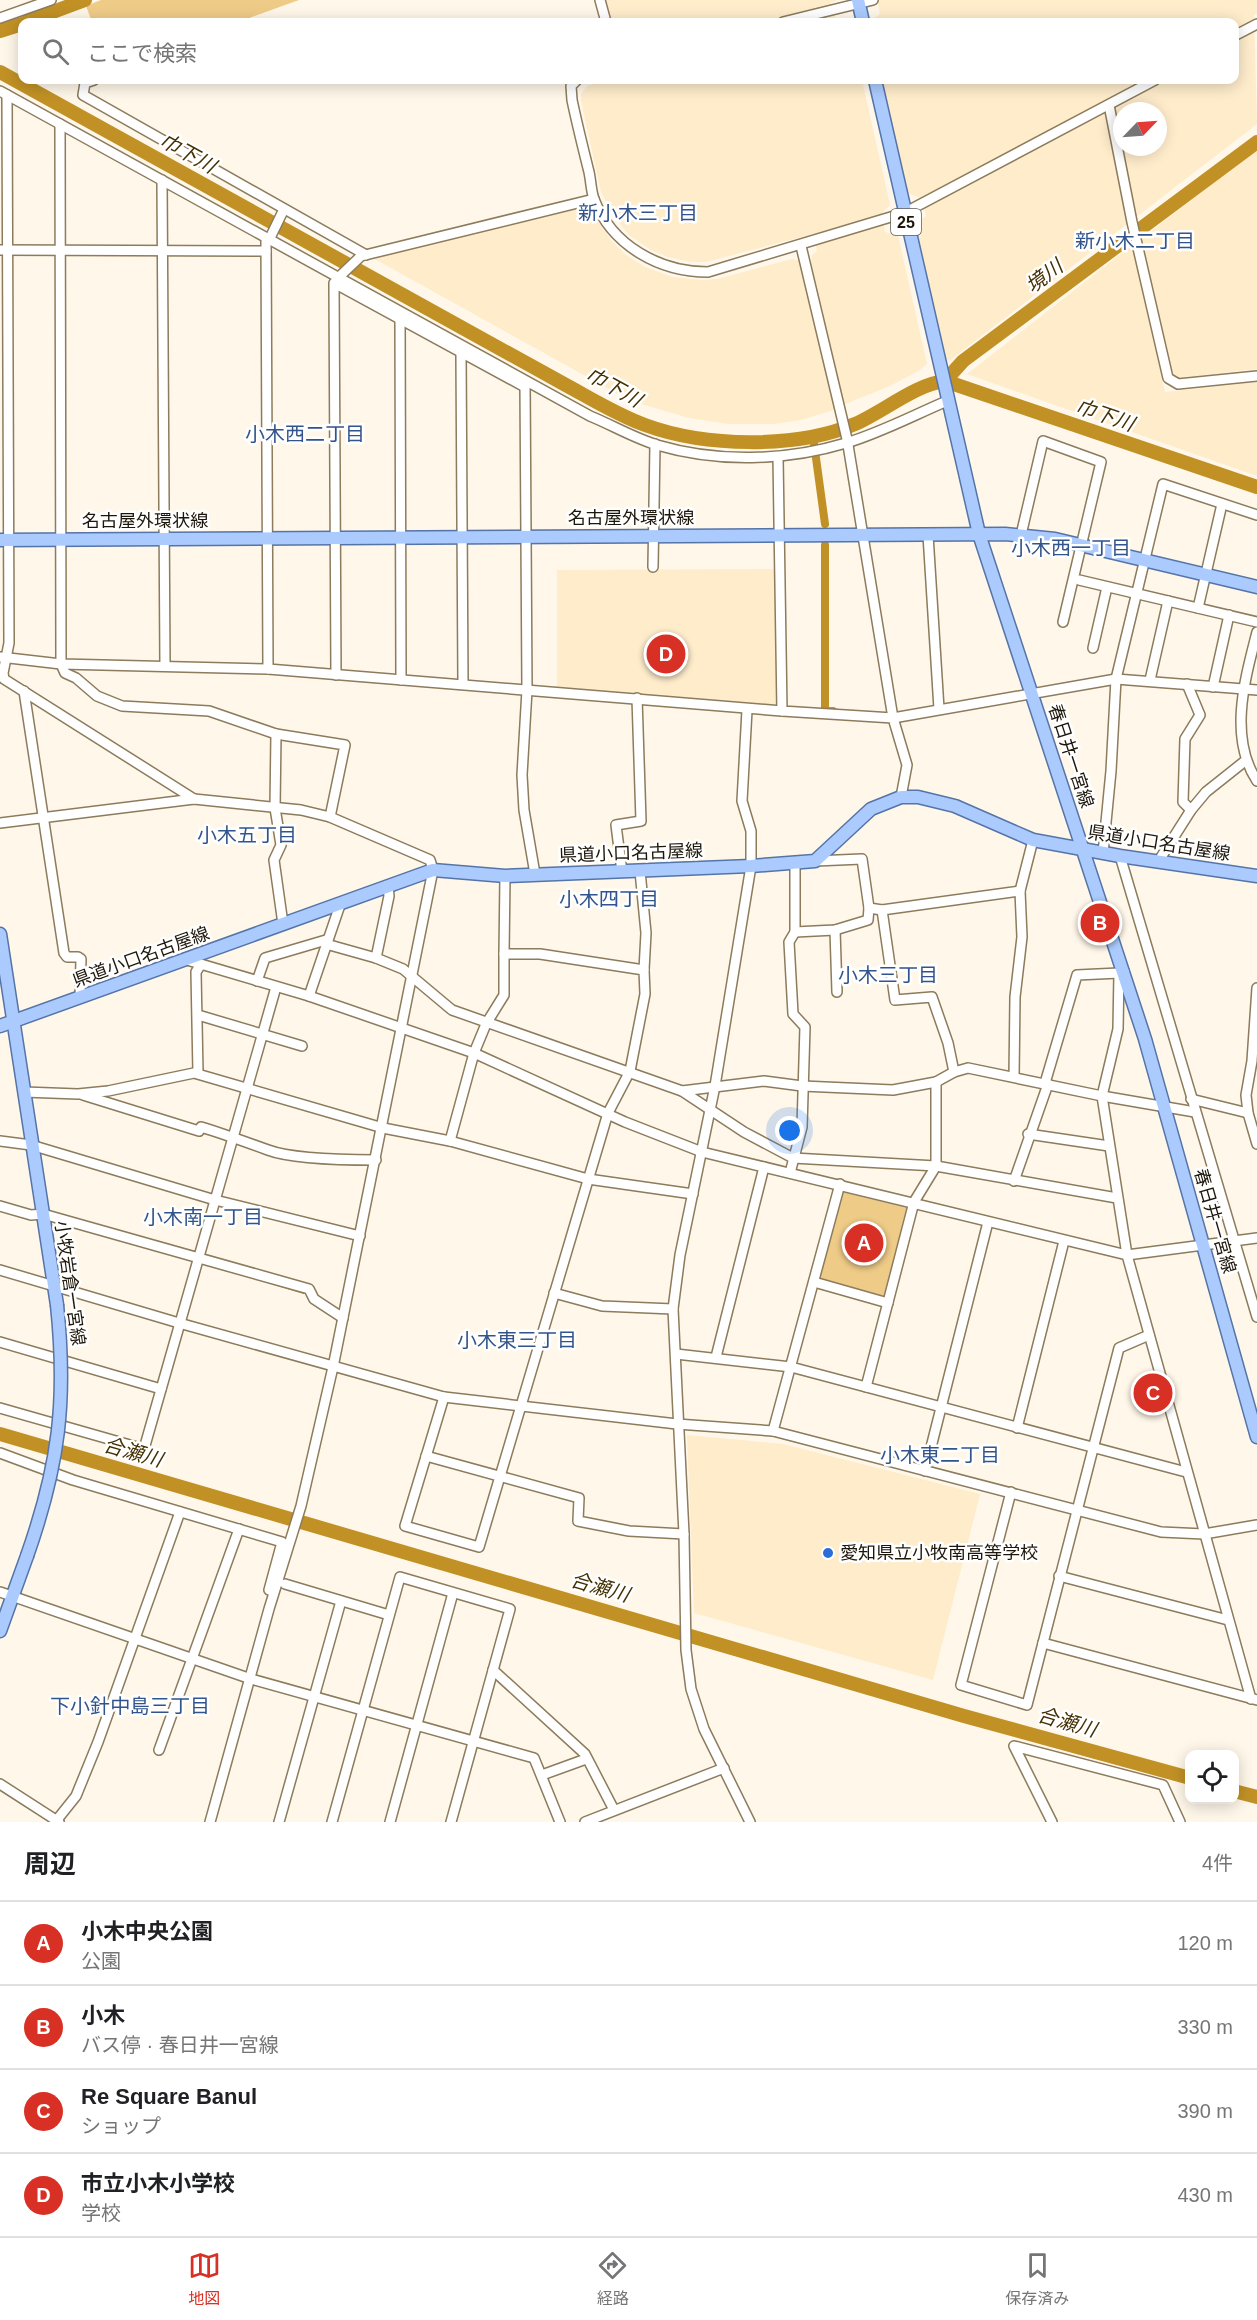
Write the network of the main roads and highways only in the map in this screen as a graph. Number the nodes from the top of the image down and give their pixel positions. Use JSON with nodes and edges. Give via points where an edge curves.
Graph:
{"nodes":[{"id":1,"x":858,"y":2,"type":"edge"},
{"id":2,"x":862,"y":18,"type":"edge"},
{"id":3,"x":876,"y":84,"type":"edge"},
{"id":4,"x":979,"y":534,"type":"junction"},
{"id":5,"x":4,"y":540,"type":"edge"},
{"id":6,"x":1257,"y":587,"type":"edge"},
{"id":7,"x":1083,"y":850,"type":"junction"},
{"id":8,"x":1257,"y":876,"type":"edge"},
{"id":9,"x":0,"y":934,"type":"edge"},
{"id":10,"x":13,"y":1021,"type":"junction"},
{"id":11,"x":0,"y":1026,"type":"edge"},
{"id":12,"x":1257,"y":1437,"type":"edge"},
{"id":13,"x":0,"y":1631,"type":"edge"}],
"edges":[{"from":1,"to":2,"type":"main road"},
{"from":3,"to":4,"type":"main road","name":"春日井一宮線","number":"25"},
{"from":4,"to":5,"type":"main road","name":"名古屋外環状線"},
{"from":4,"to":6,"type":"main road","name":"名古屋外環状線","via":[[1021,535],[1081,546]]},
{"from":4,"to":7,"type":"main road","name":"春日井一宮線","number":"25"},
{"from":7,"to":8,"type":"main road","name":"県道小口名古屋線"},
{"from":7,"to":10,"type":"main road","name":"県道小口名古屋線","via":[[1033,840],[941,801],[901,797],[871,809],[815,861],[505,876],[433,870]]},
{"from":7,"to":12,"type":"main road","name":"春日井一宮線","number":"25","via":[[1164,1107]]},
{"from":9,"to":10,"type":"main road","name":"小牧岩倉一宮線"},
{"from":10,"to":11,"type":"main road","name":"県道小口名古屋線"},
{"from":10,"to":13,"type":"main road","name":"小牧岩倉一宮線","bridge":true,"via":[[55,1287],[62,1355],[61,1413],[45,1503]]}]}
